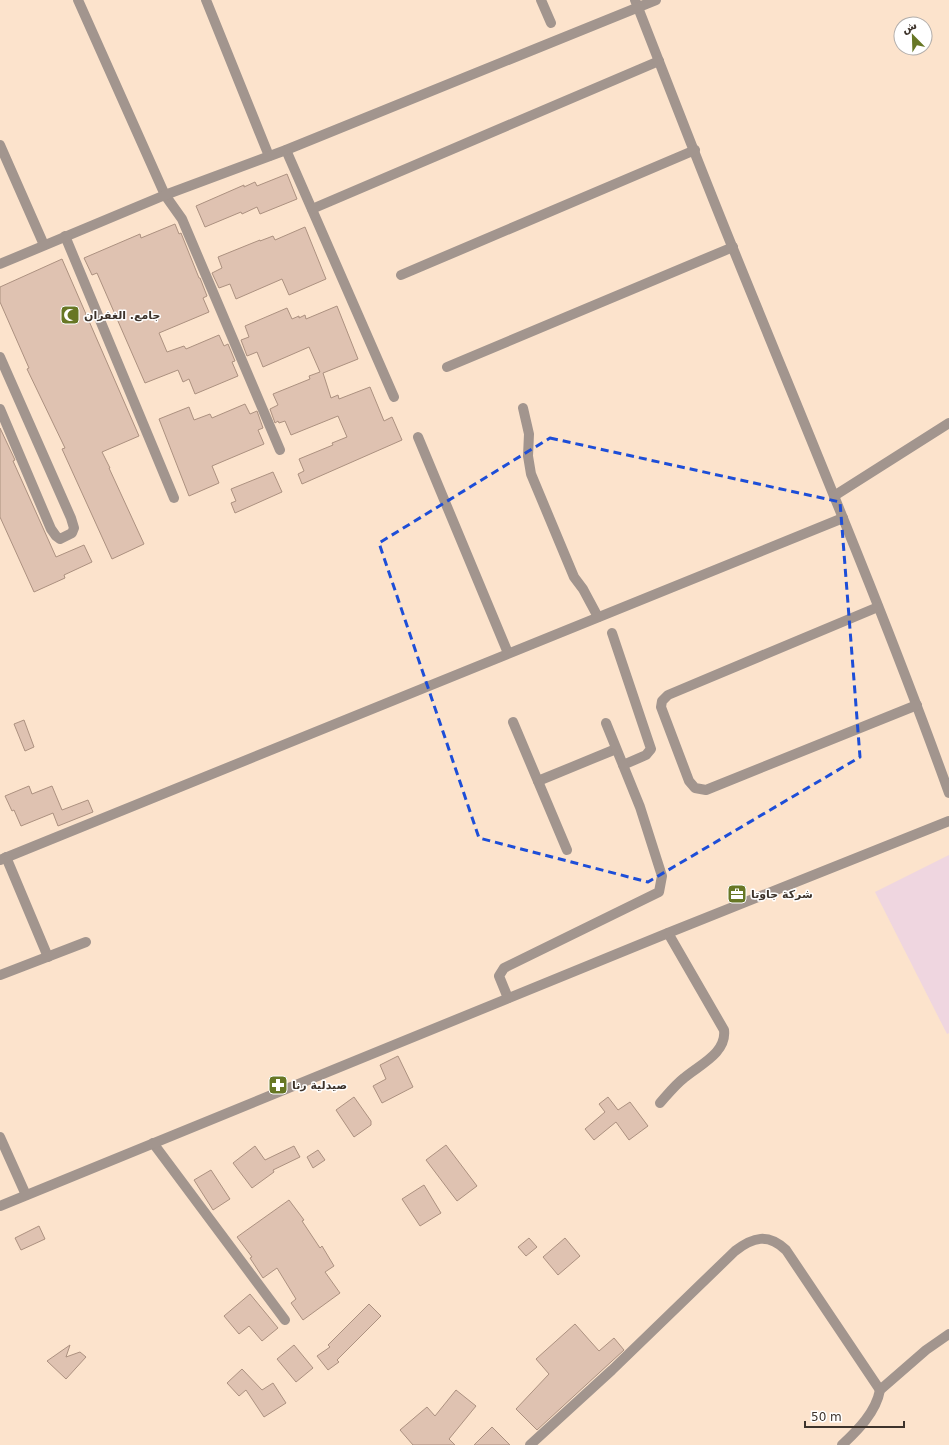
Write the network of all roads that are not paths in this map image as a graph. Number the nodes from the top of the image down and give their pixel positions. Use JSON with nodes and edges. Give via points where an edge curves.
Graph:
{"nodes":[{"id":1,"x":78,"y":0,"type":"edge"},
{"id":2,"x":206,"y":0,"type":"edge"},
{"id":3,"x":541,"y":0,"type":"edge"},
{"id":4,"x":656,"y":0,"type":"edge"},
{"id":5,"x":636,"y":4,"type":"edge"},
{"id":6,"x":551,"y":23,"type":"dead end"},
{"id":7,"x":659,"y":61,"type":"junction"},
{"id":8,"x":0,"y":145,"type":"edge"},
{"id":9,"x":286,"y":150,"type":"junction"},
{"id":10,"x":695,"y":150,"type":"junction"},
{"id":11,"x":269,"y":156,"type":"junction"},
{"id":12,"x":165,"y":195,"type":"junction"},
{"id":13,"x":312,"y":209,"type":"junction"},
{"id":14,"x":65,"y":236,"type":"junction"},
{"id":15,"x":44,"y":245,"type":"junction"},
{"id":16,"x":733,"y":247,"type":"junction"},
{"id":17,"x":0,"y":264,"type":"edge"},
{"id":18,"x":401,"y":275,"type":"dead end"},
{"id":19,"x":0,"y":357,"type":"edge"},
{"id":20,"x":447,"y":367,"type":"dead end"},
{"id":21,"x":394,"y":397,"type":"dead end"},
{"id":22,"x":0,"y":408,"type":"edge"},
{"id":23,"x":523,"y":408,"type":"dead end"},
{"id":24,"x":949,"y":423,"type":"edge"},
{"id":25,"x":418,"y":437,"type":"dead end"},
{"id":26,"x":280,"y":450,"type":"dead end"},
{"id":27,"x":834,"y":496,"type":"junction"},
{"id":28,"x":174,"y":498,"type":"dead end"},
{"id":29,"x":843,"y":518,"type":"junction"},
{"id":30,"x":878,"y":607,"type":"junction"},
{"id":31,"x":598,"y":617,"type":"junction"},
{"id":32,"x":612,"y":634,"type":"dead end"},
{"id":33,"x":508,"y":654,"type":"junction"},
{"id":34,"x":917,"y":705,"type":"junction"},
{"id":35,"x":513,"y":722,"type":"dead end"},
{"id":36,"x":606,"y":723,"type":"dead end"},
{"id":37,"x":616,"y":749,"type":"junction"},
{"id":38,"x":623,"y":765,"type":"junction"},
{"id":39,"x":538,"y":781,"type":"junction"},
{"id":40,"x":949,"y":792,"type":"edge"},
{"id":41,"x":949,"y":821,"type":"edge"},
{"id":42,"x":567,"y":850,"type":"dead end"},
{"id":43,"x":3,"y":859,"type":"edge"},
{"id":44,"x":668,"y":933,"type":"junction"},
{"id":45,"x":86,"y":942,"type":"dead end"},
{"id":46,"x":48,"y":956,"type":"junction"},
{"id":47,"x":0,"y":975,"type":"edge"},
{"id":48,"x":508,"y":998,"type":"junction"},
{"id":49,"x":660,"y":1103,"type":"dead end"},
{"id":50,"x":0,"y":1137,"type":"edge"},
{"id":51,"x":153,"y":1143,"type":"junction"},
{"id":52,"x":26,"y":1195,"type":"junction"},
{"id":53,"x":0,"y":1206,"type":"edge"},
{"id":54,"x":285,"y":1320,"type":"dead end"},
{"id":55,"x":947,"y":1339,"type":"edge"},
{"id":56,"x":880,"y":1390,"type":"junction"},
{"id":57,"x":530,"y":1445,"type":"edge"},
{"id":58,"x":842,"y":1445,"type":"edge"}],
"edges":[{"from":1,"to":12,"type":"street"},
{"from":2,"to":11,"type":"street"},
{"from":3,"to":6,"type":"street"},
{"from":4,"to":5,"type":"street"},
{"from":5,"to":7,"type":"street"},
{"from":5,"to":9,"type":"street"},
{"from":7,"to":10,"type":"street"},
{"from":7,"to":13,"type":"street"},
{"from":8,"to":15,"type":"street"},
{"from":9,"to":11,"type":"street"},
{"from":9,"to":13,"type":"street"},
{"from":10,"to":16,"type":"street"},
{"from":10,"to":18,"type":"street"},
{"from":11,"to":12,"type":"street"},
{"from":12,"to":14,"type":"street"},
{"from":12,"to":26,"type":"street","via":[[182,219]]},
{"from":13,"to":21,"type":"street"},
{"from":14,"to":15,"type":"street"},
{"from":14,"to":28,"type":"street"},
{"from":15,"to":17,"type":"street"},
{"from":16,"to":20,"type":"street"},
{"from":16,"to":27,"type":"street"},
{"from":19,"to":22,"type":"street","via":[[71,518],[74,528],[72,533],[60,538],[51,528]]},
{"from":23,"to":31,"type":"street","via":[[529,434],[528,456],[531,474],[574,577]]},
{"from":24,"to":27,"type":"street"},
{"from":25,"to":33,"type":"street"},
{"from":27,"to":29,"type":"street"},
{"from":29,"to":30,"type":"street"},
{"from":29,"to":31,"type":"street"},
{"from":30,"to":34,"type":"street"},
{"from":30,"to":34,"type":"street","via":[[668,695],[662,701],[661,707],[689,781],[695,788],[706,790]]},
{"from":31,"to":33,"type":"street"},
{"from":32,"to":38,"type":"street","via":[[651,749],[646,755]]},
{"from":33,"to":43,"type":"street"},
{"from":34,"to":40,"type":"street"},
{"from":35,"to":39,"type":"street"},
{"from":36,"to":37,"type":"street"},
{"from":37,"to":38,"type":"street"},
{"from":37,"to":39,"type":"street"},
{"from":38,"to":48,"type":"street","via":[[640,807],[662,876],[659,892],[504,968],[499,976]]},
{"from":39,"to":42,"type":"street"},
{"from":41,"to":44,"type":"street"},
{"from":43,"to":46,"type":"street"},
{"from":44,"to":48,"type":"street"},
{"from":44,"to":49,"type":"street","via":[[724,1030],[725,1036],[716,1053],[683,1078]]},
{"from":45,"to":46,"type":"street"},
{"from":46,"to":47,"type":"street"},
{"from":48,"to":51,"type":"street"},
{"from":50,"to":52,"type":"street"},
{"from":51,"to":52,"type":"street"},
{"from":51,"to":54,"type":"street"},
{"from":52,"to":53,"type":"street"},
{"from":55,"to":56,"type":"street","via":[[926,1350]]},
{"from":56,"to":57,"type":"street","via":[[786,1250],[778,1242],[755,1239],[734,1251],[612,1370]]},
{"from":56,"to":58,"type":"street","via":[[872,1413]]}]}
